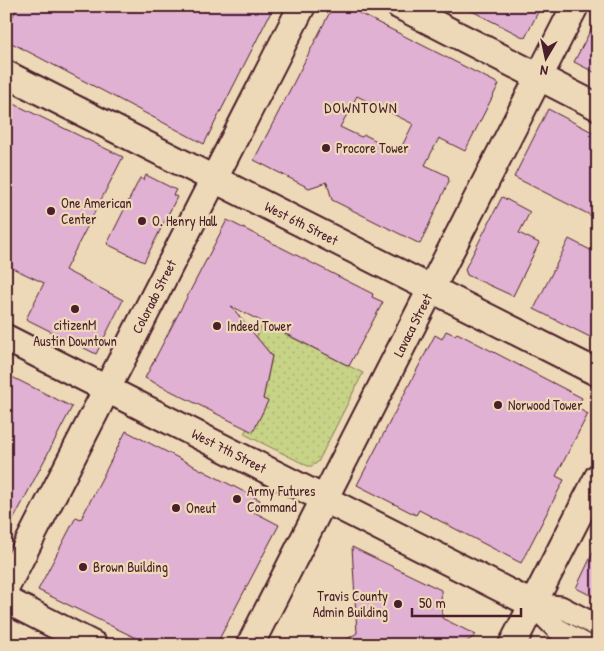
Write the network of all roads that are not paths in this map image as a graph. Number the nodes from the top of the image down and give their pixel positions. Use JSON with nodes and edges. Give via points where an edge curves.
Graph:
{"nodes":[{"id":1,"x":302,"y":6,"type":"edge"},
{"id":2,"x":400,"y":6,"type":"edge"},
{"id":3,"x":575,"y":6,"type":"edge"},
{"id":4,"x":6,"y":74,"type":"edge"},
{"id":5,"x":539,"y":77,"type":"junction"},
{"id":6,"x":598,"y":107,"type":"edge"},
{"id":7,"x":214,"y":179,"type":"junction"},
{"id":8,"x":431,"y":289,"type":"junction"},
{"id":9,"x":6,"y":338,"type":"edge"},
{"id":10,"x":598,"y":373,"type":"edge"},
{"id":11,"x":107,"y":389,"type":"junction"},
{"id":12,"x":598,"y":476,"type":"edge"},
{"id":13,"x":324,"y":499,"type":"junction"},
{"id":14,"x":6,"y":587,"type":"edge"},
{"id":15,"x":6,"y":600,"type":"edge"},
{"id":16,"x":532,"y":604,"type":"junction"},
{"id":17,"x":598,"y":626,"type":"edge"},
{"id":18,"x":94,"y":645,"type":"edge"},
{"id":19,"x":250,"y":645,"type":"edge"},
{"id":20,"x":512,"y":645,"type":"edge"},
{"id":21,"x":586,"y":645,"type":"edge"}],
"edges":[{"from":1,"to":7,"type":"main road","name":"Colorado Street"},
{"from":2,"to":5,"type":"main road"},
{"from":3,"to":5,"type":"main road","name":"Lavaca Street"},
{"from":4,"to":7,"type":"main road","name":"West 6th Street"},
{"from":5,"to":6,"type":"main road"},
{"from":5,"to":8,"type":"main road","name":"Lavaca Street"},
{"from":7,"to":8,"type":"main road","name":"West 6th Street"},
{"from":7,"to":11,"type":"main road","name":"Colorado Street"},
{"from":8,"to":10,"type":"main road","name":"West 6th Street"},
{"from":8,"to":13,"type":"main road","name":"Lavaca Street"},
{"from":9,"to":11,"type":"main road","name":"West 7th Street"},
{"from":11,"to":13,"type":"main road","name":"West 7th Street"},
{"from":11,"to":14,"type":"main road","name":"Colorado Street"},
{"from":12,"to":16,"type":"main road"},
{"from":13,"to":16,"type":"main road","name":"West 7th Street"},
{"from":13,"to":19,"type":"main road","name":"Lavaca Street"},
{"from":15,"to":18,"type":"main road"},
{"from":16,"to":17,"type":"street","name":"West 7th Street","via":[[561,607]]},
{"from":16,"to":20,"type":"main road"},
{"from":16,"to":21,"type":"street","name":"West 7th Street","via":[[557,629]]}]}
